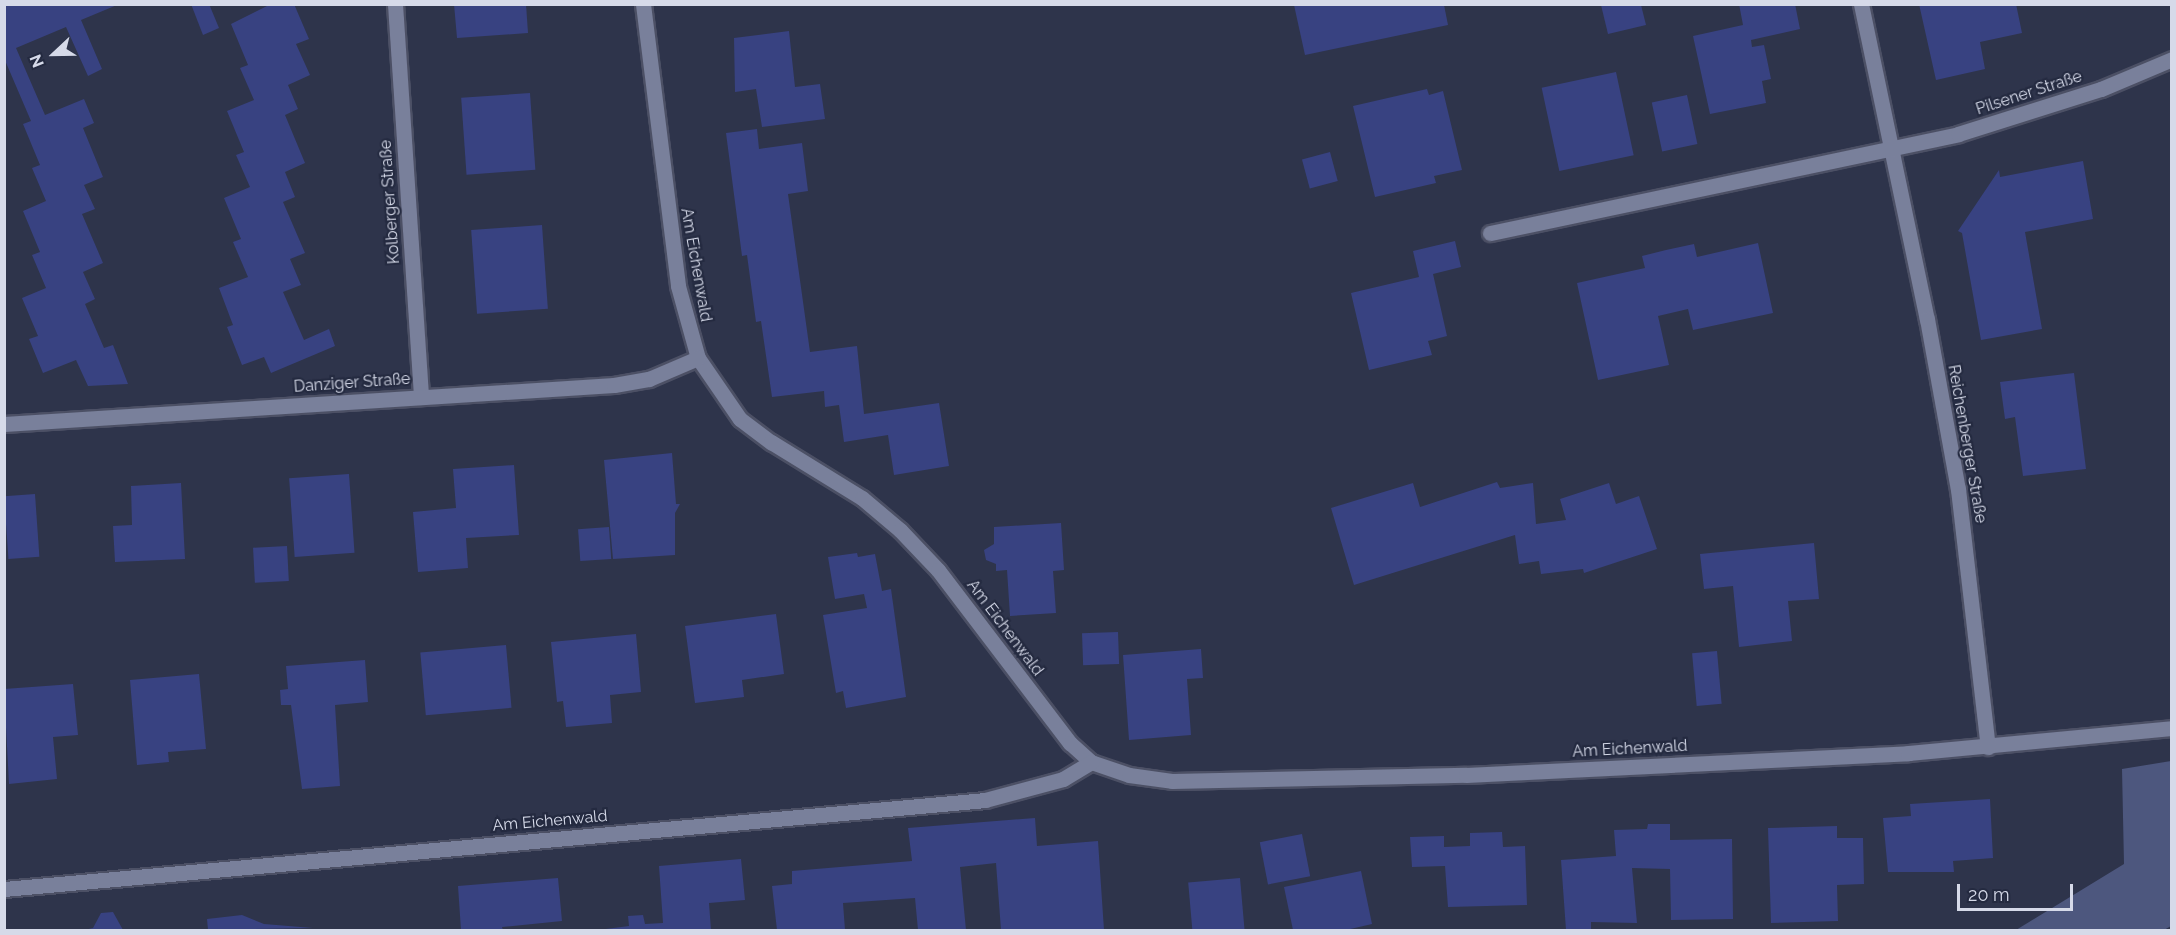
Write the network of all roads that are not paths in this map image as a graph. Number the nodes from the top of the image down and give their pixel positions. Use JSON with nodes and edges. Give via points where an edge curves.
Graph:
{"nodes":[{"id":1,"x":395,"y":4,"type":"edge"},
{"id":2,"x":643,"y":4,"type":"edge"},
{"id":3,"x":1861,"y":4,"type":"edge"},
{"id":4,"x":2172,"y":59,"type":"edge"},
{"id":5,"x":1893,"y":149,"type":"junction"},
{"id":6,"x":1490,"y":233,"type":"dead end"},
{"id":7,"x":698,"y":358,"type":"junction"},
{"id":8,"x":421,"y":397,"type":"junction"},
{"id":9,"x":4,"y":424,"type":"edge"},
{"id":10,"x":2172,"y":728,"type":"edge"},
{"id":11,"x":1988,"y":747,"type":"junction"},
{"id":12,"x":1091,"y":762,"type":"junction"},
{"id":13,"x":4,"y":889,"type":"edge"}],
"edges":[{"from":1,"to":8,"type":"street","name":"Kolberger Straße"},
{"from":2,"to":7,"type":"street","name":"Am Eichenwald","via":[[678,286]]},
{"from":3,"to":5,"type":"street","name":"Reichenberger Straße"},
{"from":4,"to":5,"type":"street","name":"Pilsener Straße","via":[[2030,113]]},
{"from":5,"to":6,"type":"street"},
{"from":5,"to":11,"type":"street","name":"Reichenberger Straße","via":[[1958,489]]},
{"from":7,"to":8,"type":"street","name":"Danziger Straße","via":[[649,379],[614,385]]},
{"from":7,"to":12,"type":"street","name":"Am Eichenwald","via":[[740,419],[862,498],[900,530],[938,570],[1070,743]]},
{"from":8,"to":9,"type":"street","name":"Danziger Straße"},
{"from":10,"to":11,"type":"street","name":"Am Eichenwald"},
{"from":11,"to":12,"type":"street","name":"Am Eichenwald","via":[[1477,774],[1172,781],[1129,775]]},
{"from":12,"to":13,"type":"street","name":"Am Eichenwald","via":[[1064,779],[985,800]]}]}
